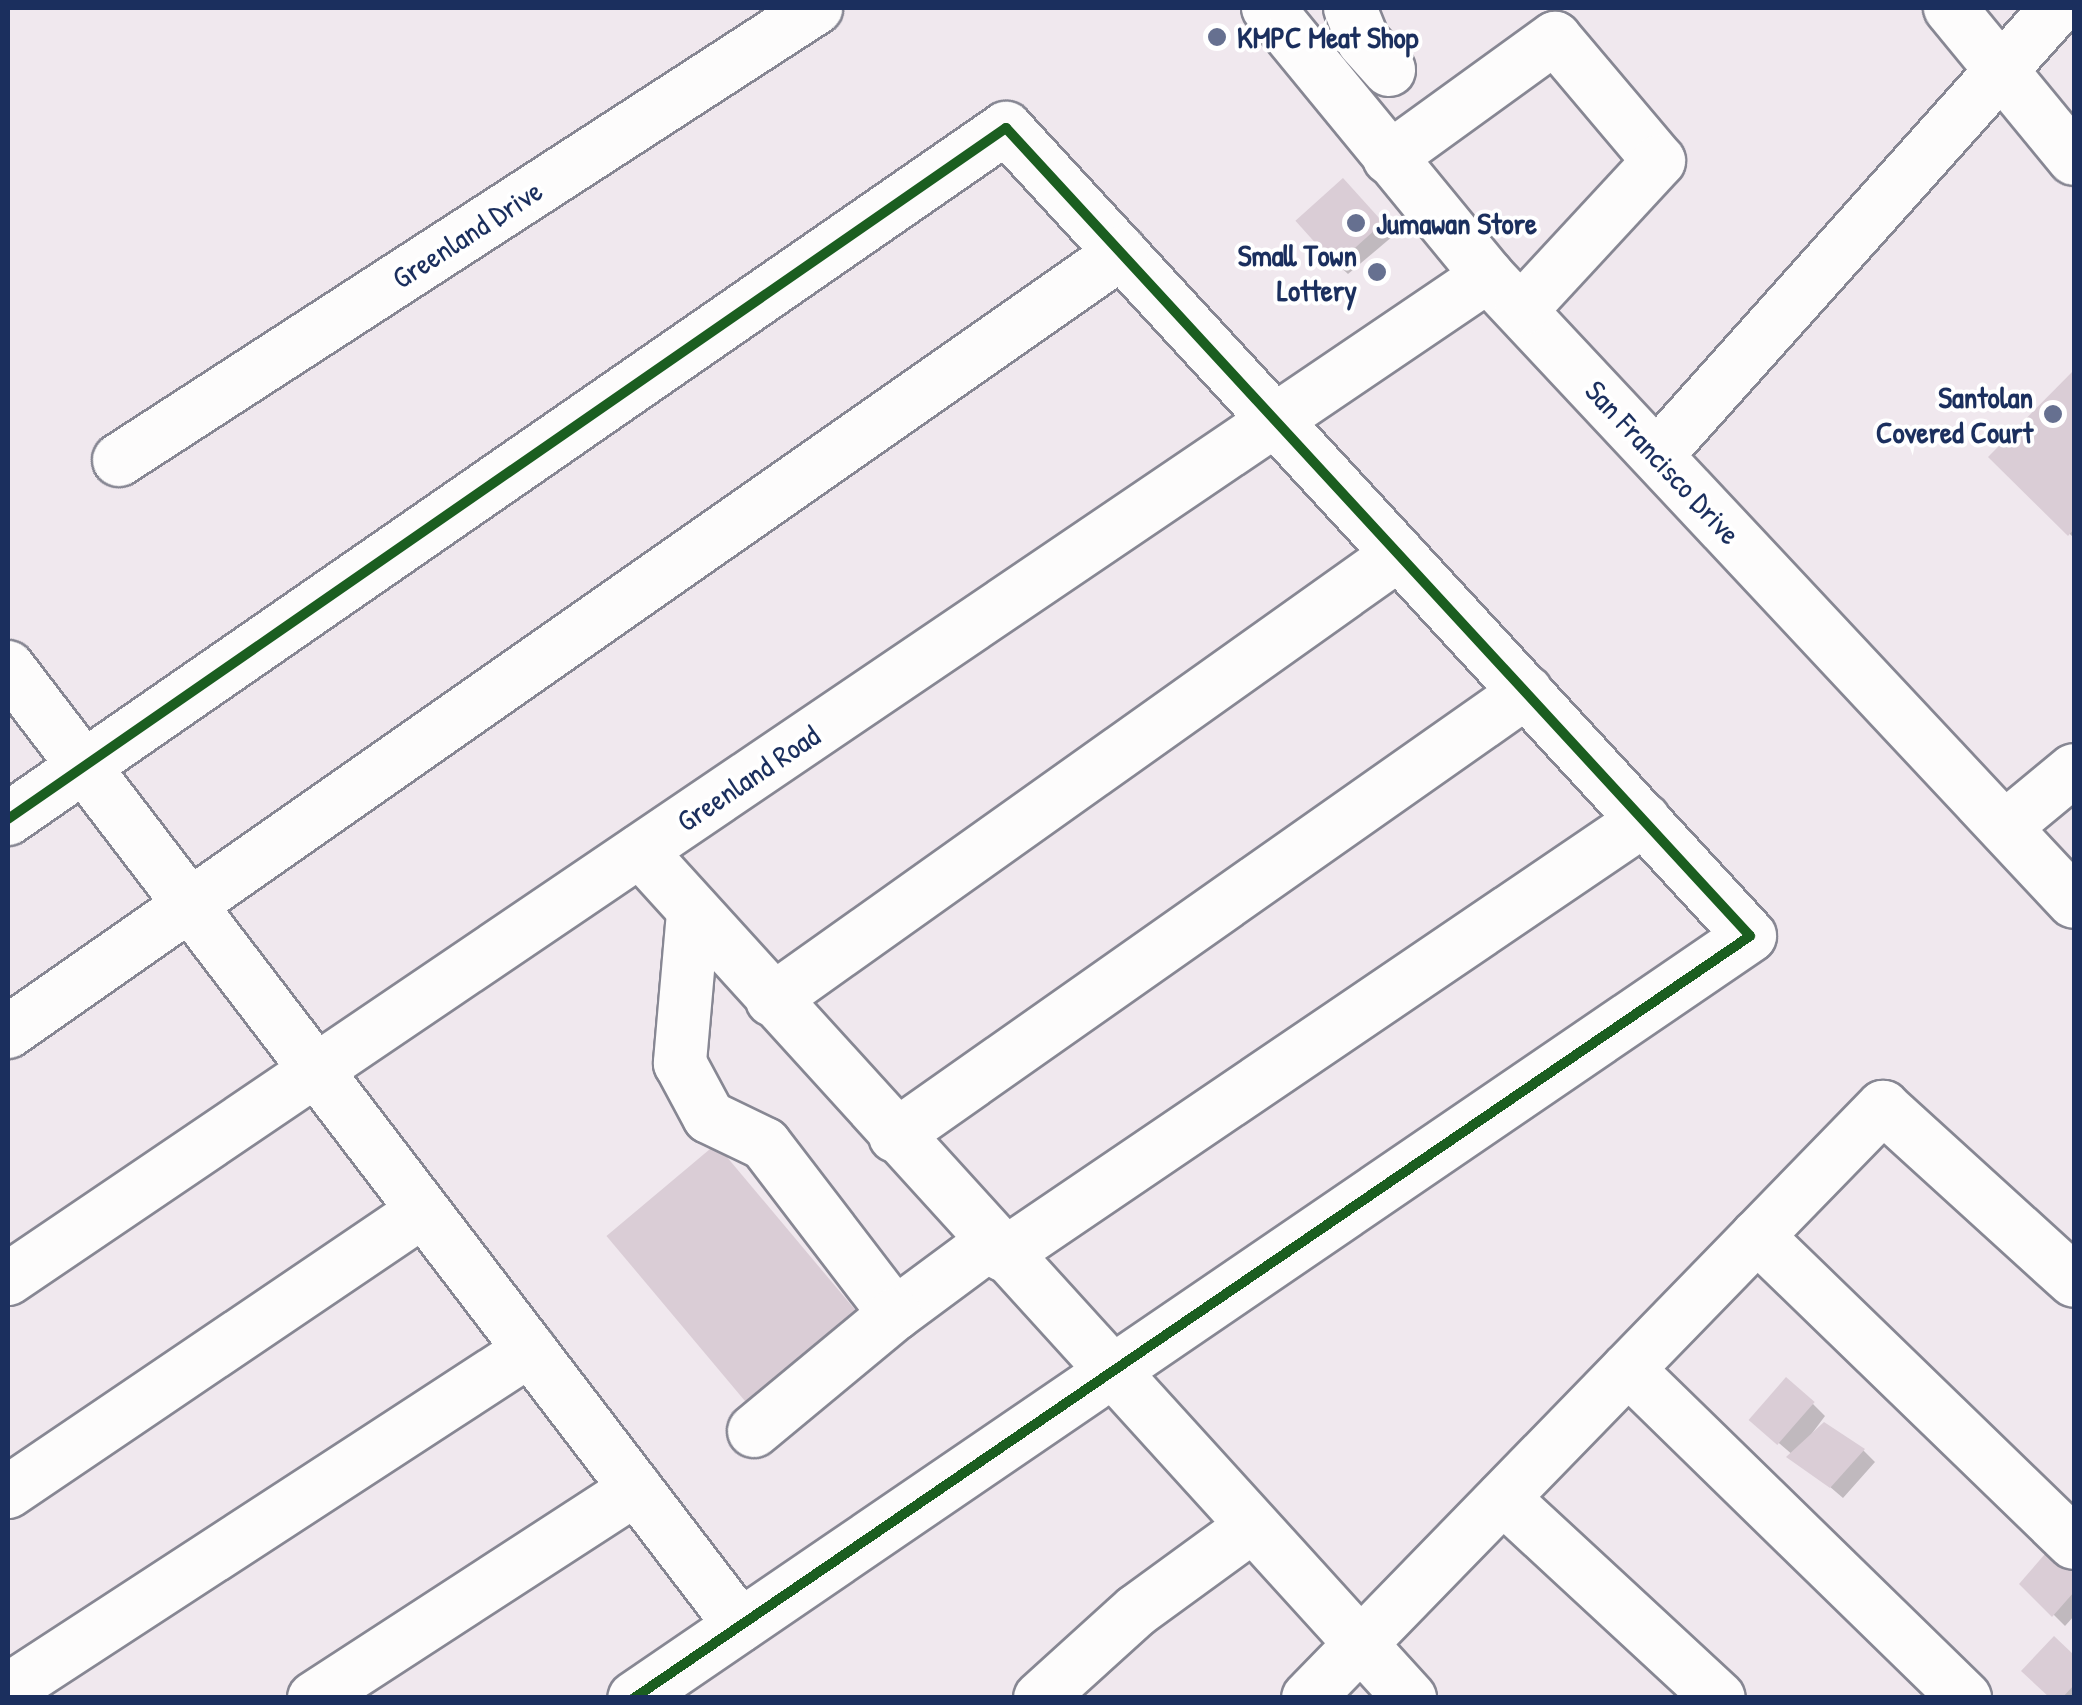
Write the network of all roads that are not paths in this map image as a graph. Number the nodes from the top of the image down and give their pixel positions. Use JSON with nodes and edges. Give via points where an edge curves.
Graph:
{"nodes":[{"id":1,"x":816,"y":8,"type":"edge"},
{"id":2,"x":1268,"y":8,"type":"edge"},
{"id":3,"x":1350,"y":8,"type":"edge"},
{"id":4,"x":1950,"y":8,"type":"edge"},
{"id":5,"x":2056,"y":8,"type":"edge"},
{"id":6,"x":2000,"y":66,"type":"junction"},
{"id":7,"x":1389,"y":70,"type":"dead end"},
{"id":8,"x":1389,"y":158,"type":"junction"},
{"id":9,"x":2074,"y":159,"type":"edge"},
{"id":10,"x":1120,"y":253,"type":"junction"},
{"id":11,"x":1504,"y":293,"type":"junction"},
{"id":12,"x":1275,"y":421,"type":"junction"},
{"id":13,"x":1657,"y":455,"type":"junction"},
{"id":14,"x":119,"y":460,"type":"dead end"},
{"id":15,"x":1399,"y":554,"type":"junction"},
{"id":16,"x":8,"y":667,"type":"edge"},
{"id":17,"x":1526,"y":692,"type":"junction"},
{"id":18,"x":84,"y":766,"type":"junction"},
{"id":19,"x":2074,"y":770,"type":"edge"},
{"id":20,"x":8,"y":819,"type":"edge"},
{"id":21,"x":1644,"y":820,"type":"junction"},
{"id":22,"x":2005,"y":827,"type":"junction"},
{"id":23,"x":640,"y":851,"type":"junction"},
{"id":24,"x":2074,"y":902,"type":"edge"},
{"id":25,"x":191,"y":906,"type":"junction"},
{"id":26,"x":692,"y":913,"type":"junction"},
{"id":27,"x":772,"y":1000,"type":"junction"},
{"id":28,"x":8,"y":1032,"type":"edge"},
{"id":29,"x":316,"y":1070,"type":"junction"},
{"id":30,"x":895,"y":1136,"type":"junction"},
{"id":31,"x":423,"y":1211,"type":"junction"},
{"id":32,"x":1757,"y":1236,"type":"junction"},
{"id":33,"x":997,"y":1249,"type":"junction"},
{"id":34,"x":8,"y":1279,"type":"edge"},
{"id":35,"x":2074,"y":1281,"type":"edge"},
{"id":36,"x":894,"y":1314,"type":"junction"},
{"id":37,"x":530,"y":1350,"type":"junction"},
{"id":38,"x":1628,"y":1368,"type":"junction"},
{"id":39,"x":1110,"y":1373,"type":"junction"},
{"id":40,"x":754,"y":1430,"type":"dead end"},
{"id":41,"x":636,"y":1490,"type":"junction"},
{"id":42,"x":8,"y":1492,"type":"edge"},
{"id":43,"x":1503,"y":1498,"type":"junction"},
{"id":44,"x":1250,"y":1528,"type":"junction"},
{"id":45,"x":2074,"y":1542,"type":"edge"},
{"id":46,"x":740,"y":1625,"type":"junction"},
{"id":47,"x":1358,"y":1646,"type":"junction"},
{"id":48,"x":8,"y":1690,"type":"edge"},
{"id":49,"x":314,"y":1698,"type":"edge"},
{"id":50,"x":634,"y":1698,"type":"edge"},
{"id":51,"x":1040,"y":1698,"type":"edge"},
{"id":52,"x":1308,"y":1698,"type":"edge"},
{"id":53,"x":1410,"y":1698,"type":"edge"},
{"id":54,"x":1719,"y":1698,"type":"edge"},
{"id":55,"x":1966,"y":1698,"type":"edge"}],
"edges":[{"from":1,"to":14,"type":"street","name":"Greenland Drive"},
{"from":2,"to":8,"type":"street","name":"San Francisco Drive"},
{"from":3,"to":7,"type":"street","via":[[1363,41]]},
{"from":4,"to":6,"type":"street"},
{"from":5,"to":6,"type":"street"},
{"from":6,"to":9,"type":"street"},
{"from":6,"to":13,"type":"street"},
{"from":8,"to":11,"type":"street","name":"San Francisco Drive"},
{"from":8,"to":11,"type":"street","name":"Greenland Road","via":[[1555,38],[1660,161]]},
{"from":10,"to":12,"type":"street"},
{"from":10,"to":18,"type":"street","via":[[1006,128]]},
{"from":10,"to":25,"type":"street"},
{"from":11,"to":12,"type":"street","name":"Greenland Road"},
{"from":11,"to":13,"type":"street","name":"San Francisco Drive"},
{"from":12,"to":15,"type":"street"},
{"from":12,"to":23,"type":"street","name":"Greenland Road"},
{"from":13,"to":22,"type":"street","name":"San Francisco Drive"},
{"from":15,"to":17,"type":"street"},
{"from":15,"to":27,"type":"street"},
{"from":16,"to":18,"type":"street"},
{"from":17,"to":21,"type":"street"},
{"from":17,"to":30,"type":"street"},
{"from":18,"to":20,"type":"street"},
{"from":18,"to":25,"type":"street"},
{"from":19,"to":22,"type":"street"},
{"from":21,"to":33,"type":"street"},
{"from":21,"to":39,"type":"street","via":[[1750,936]]},
{"from":22,"to":24,"type":"street","name":"San Francisco Drive"},
{"from":23,"to":26,"type":"street"},
{"from":23,"to":29,"type":"street","name":"Greenland Road"},
{"from":25,"to":28,"type":"street"},
{"from":25,"to":29,"type":"street"},
{"from":26,"to":27,"type":"street"},
{"from":26,"to":36,"type":"street","via":[[680,1063],[709,1117],[765,1144]]},
{"from":27,"to":30,"type":"street"},
{"from":29,"to":31,"type":"street"},
{"from":29,"to":34,"type":"street","name":"Greenland Road"},
{"from":30,"to":33,"type":"street"},
{"from":31,"to":37,"type":"street"},
{"from":31,"to":42,"type":"street"},
{"from":32,"to":35,"type":"street","via":[[1882,1108]]},
{"from":32,"to":38,"type":"street"},
{"from":32,"to":45,"type":"street"},
{"from":33,"to":36,"type":"street"},
{"from":33,"to":39,"type":"street"},
{"from":36,"to":40,"type":"street"},
{"from":37,"to":41,"type":"street"},
{"from":37,"to":48,"type":"street"},
{"from":38,"to":43,"type":"street"},
{"from":38,"to":55,"type":"street"},
{"from":39,"to":44,"type":"street"},
{"from":39,"to":46,"type":"street"},
{"from":41,"to":46,"type":"street"},
{"from":41,"to":49,"type":"street"},
{"from":43,"to":47,"type":"street"},
{"from":43,"to":54,"type":"street"},
{"from":44,"to":47,"type":"street"},
{"from":44,"to":51,"type":"street","via":[[1136,1611]]},
{"from":46,"to":50,"type":"street"},
{"from":47,"to":52,"type":"street"},
{"from":47,"to":53,"type":"street"}]}
